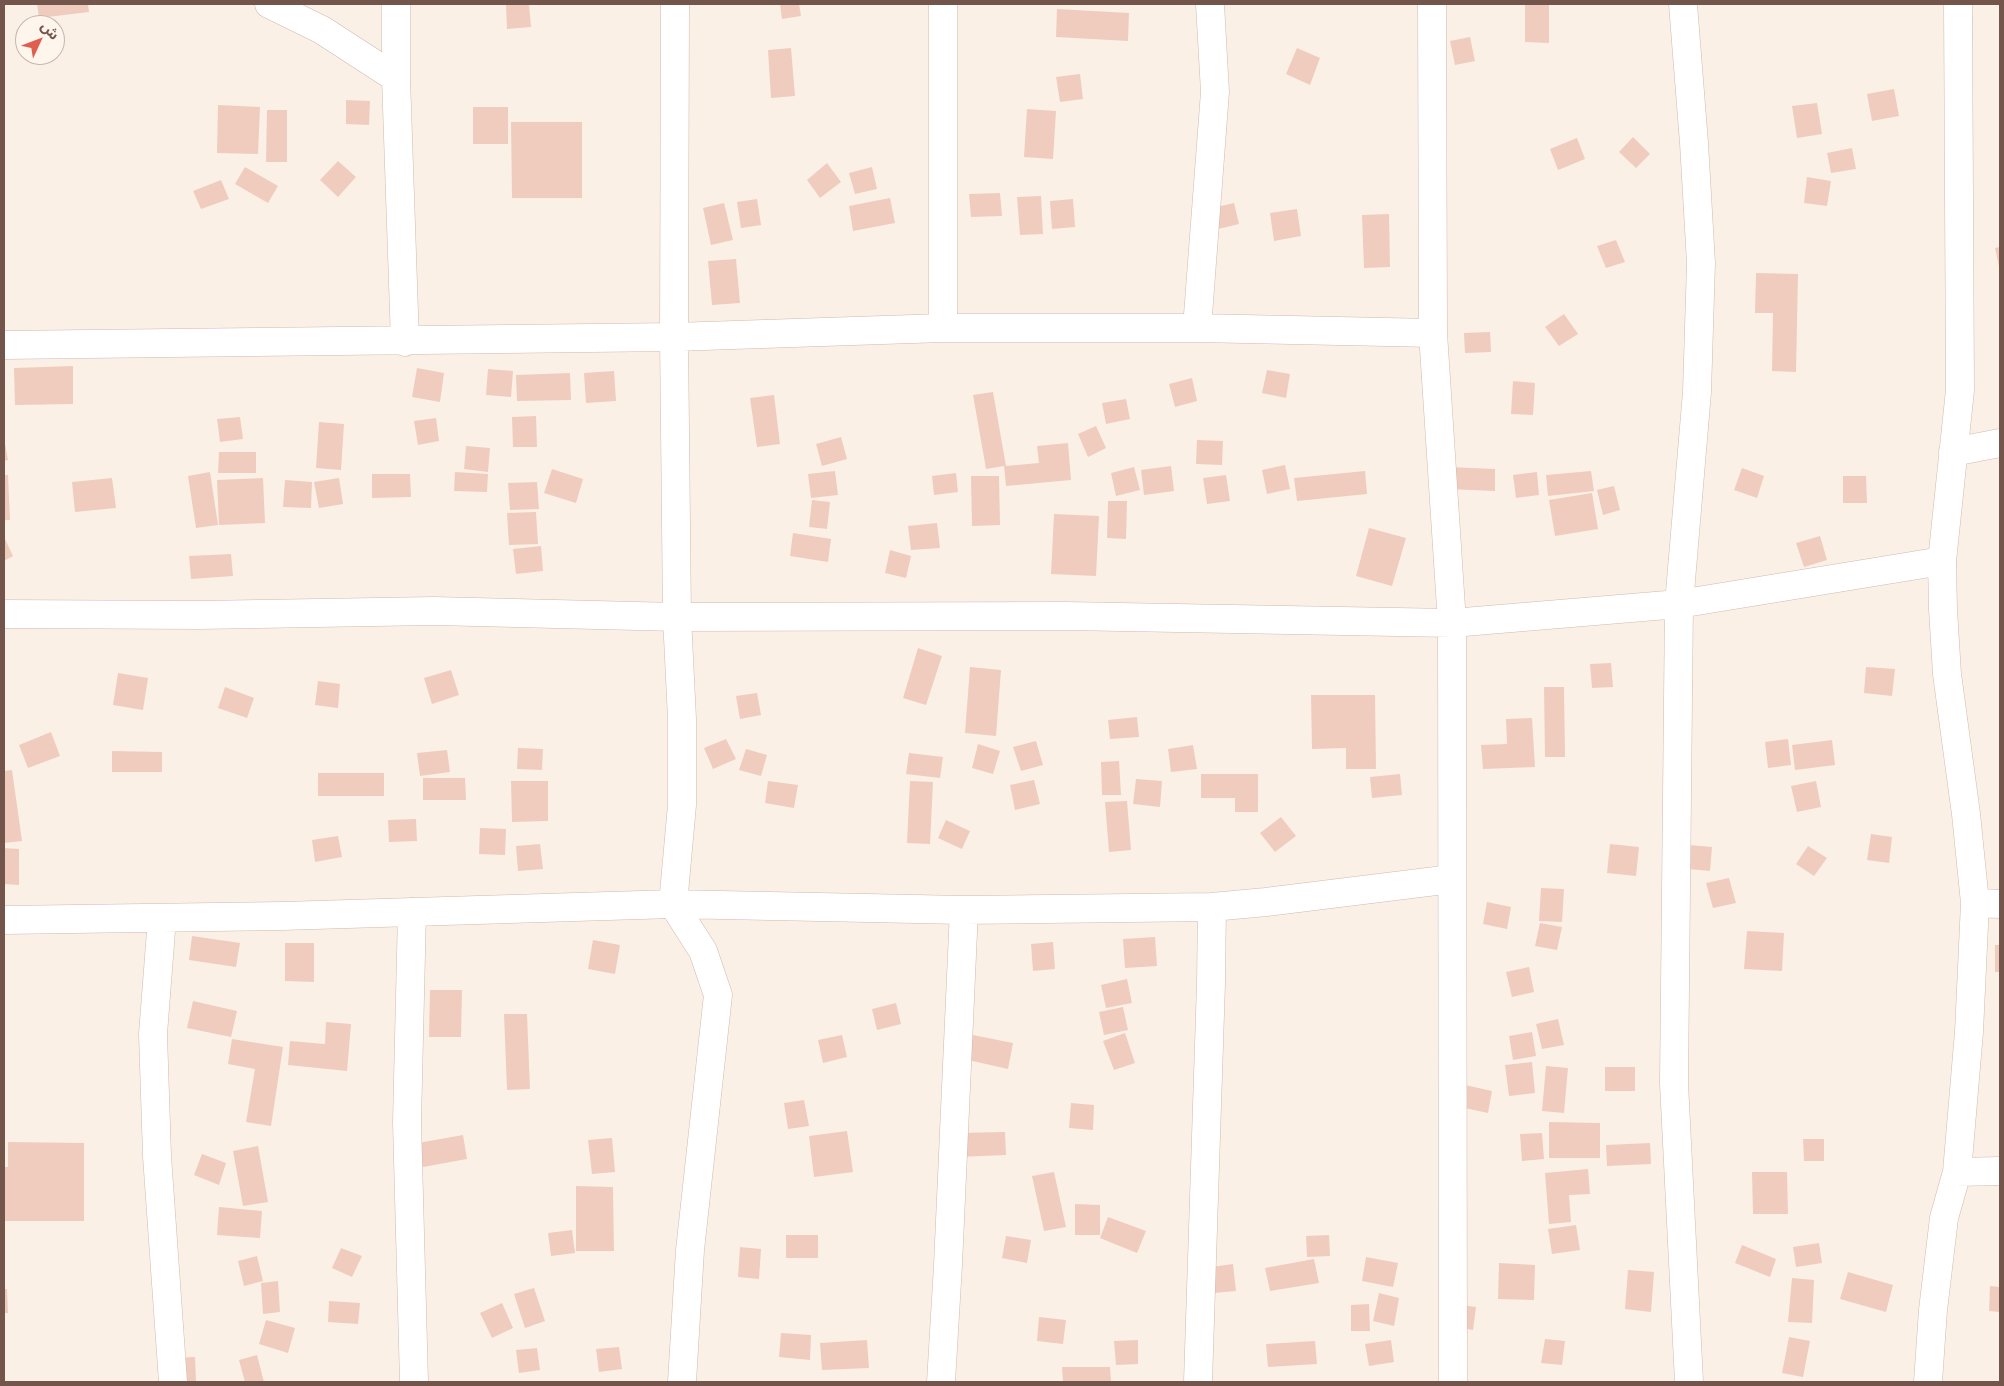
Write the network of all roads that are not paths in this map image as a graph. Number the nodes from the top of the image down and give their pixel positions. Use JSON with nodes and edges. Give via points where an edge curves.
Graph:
{"nodes":[{"id":1,"x":269,"y":4,"type":"edge"},
{"id":2,"x":396,"y":4,"type":"edge"},
{"id":3,"x":675,"y":4,"type":"edge"},
{"id":4,"x":943,"y":4,"type":"edge"},
{"id":5,"x":1210,"y":4,"type":"edge"},
{"id":6,"x":1432,"y":4,"type":"edge"},
{"id":7,"x":1683,"y":4,"type":"edge"},
{"id":8,"x":1958,"y":4,"type":"edge"},
{"id":9,"x":396,"y":78,"type":"junction"},
{"id":10,"x":943,"y":328,"type":"junction"},
{"id":11,"x":1197,"y":328,"type":"junction"},
{"id":12,"x":1433,"y":333,"type":"junction"},
{"id":13,"x":674,"y":337,"type":"junction"},
{"id":14,"x":405,"y":342,"type":"junction"},
{"id":15,"x":4,"y":345,"type":"edge"},
{"id":16,"x":2000,"y":443,"type":"edge"},
{"id":17,"x":1953,"y":452,"type":"junction"},
{"id":18,"x":1942,"y":561,"type":"junction"},
{"id":19,"x":1679,"y":604,"type":"junction"},
{"id":20,"x":4,"y":614,"type":"edge"},
{"id":21,"x":677,"y":617,"type":"junction"},
{"id":22,"x":1452,"y":623,"type":"junction"},
{"id":23,"x":1452,"y":880,"type":"junction"},
{"id":24,"x":1987,"y":903,"type":"edge"},
{"id":25,"x":673,"y":904,"type":"junction"},
{"id":26,"x":1212,"y":907,"type":"junction"},
{"id":27,"x":964,"y":910,"type":"junction"},
{"id":28,"x":412,"y":912,"type":"junction"},
{"id":29,"x":162,"y":918,"type":"junction"},
{"id":30,"x":4,"y":920,"type":"edge"},
{"id":31,"x":2000,"y":1170,"type":"edge"},
{"id":32,"x":1956,"y":1172,"type":"junction"},
{"id":33,"x":172,"y":1382,"type":"edge"},
{"id":34,"x":414,"y":1382,"type":"edge"},
{"id":35,"x":682,"y":1382,"type":"edge"},
{"id":36,"x":941,"y":1382,"type":"edge"},
{"id":37,"x":1198,"y":1382,"type":"edge"},
{"id":38,"x":1453,"y":1382,"type":"edge"},
{"id":39,"x":1689,"y":1382,"type":"edge"},
{"id":40,"x":1928,"y":1382,"type":"edge"}],
"edges":[{"from":1,"to":9,"type":"street","via":[[322,30]]},
{"from":2,"to":9,"type":"street"},
{"from":3,"to":13,"type":"street"},
{"from":4,"to":10,"type":"street"},
{"from":5,"to":11,"type":"street","via":[[1215,92]]},
{"from":6,"to":12,"type":"street"},
{"from":7,"to":19,"type":"street","via":[[1701,263],[1697,392]]},
{"from":8,"to":17,"type":"street","via":[[1960,390]]},
{"from":9,"to":14,"type":"street"},
{"from":10,"to":11,"type":"street"},
{"from":10,"to":13,"type":"street"},
{"from":11,"to":12,"type":"street"},
{"from":12,"to":22,"type":"street"},
{"from":13,"to":14,"type":"street"},
{"from":13,"to":21,"type":"street"},
{"from":14,"to":15,"type":"street"},
{"from":16,"to":17,"type":"street"},
{"from":17,"to":18,"type":"street"},
{"from":18,"to":19,"type":"street"},
{"from":18,"to":24,"type":"street","via":[[1947,674],[1966,814]]},
{"from":19,"to":22,"type":"street"},
{"from":19,"to":39,"type":"street","via":[[1674,1083]]},
{"from":20,"to":21,"type":"street","via":[[434,611]]},
{"from":21,"to":22,"type":"street","via":[[1066,616]]},
{"from":21,"to":25,"type":"street","via":[[682,805]]},
{"from":22,"to":23,"type":"street"},
{"from":23,"to":26,"type":"street"},
{"from":23,"to":38,"type":"street"},
{"from":24,"to":32,"type":"street","via":[[1969,1032]]},
{"from":25,"to":27,"type":"street"},
{"from":25,"to":28,"type":"street"},
{"from":25,"to":35,"type":"street","via":[[703,951],[718,995],[690,1250]]},
{"from":26,"to":27,"type":"street"},
{"from":26,"to":37,"type":"street"},
{"from":27,"to":36,"type":"street"},
{"from":28,"to":29,"type":"street"},
{"from":28,"to":34,"type":"street","via":[[407,1122]]},
{"from":29,"to":30,"type":"street"},
{"from":29,"to":33,"type":"street","via":[[153,1034],[157,1156]]},
{"from":31,"to":32,"type":"street"},
{"from":32,"to":40,"type":"street","via":[[1944,1218]]}]}
